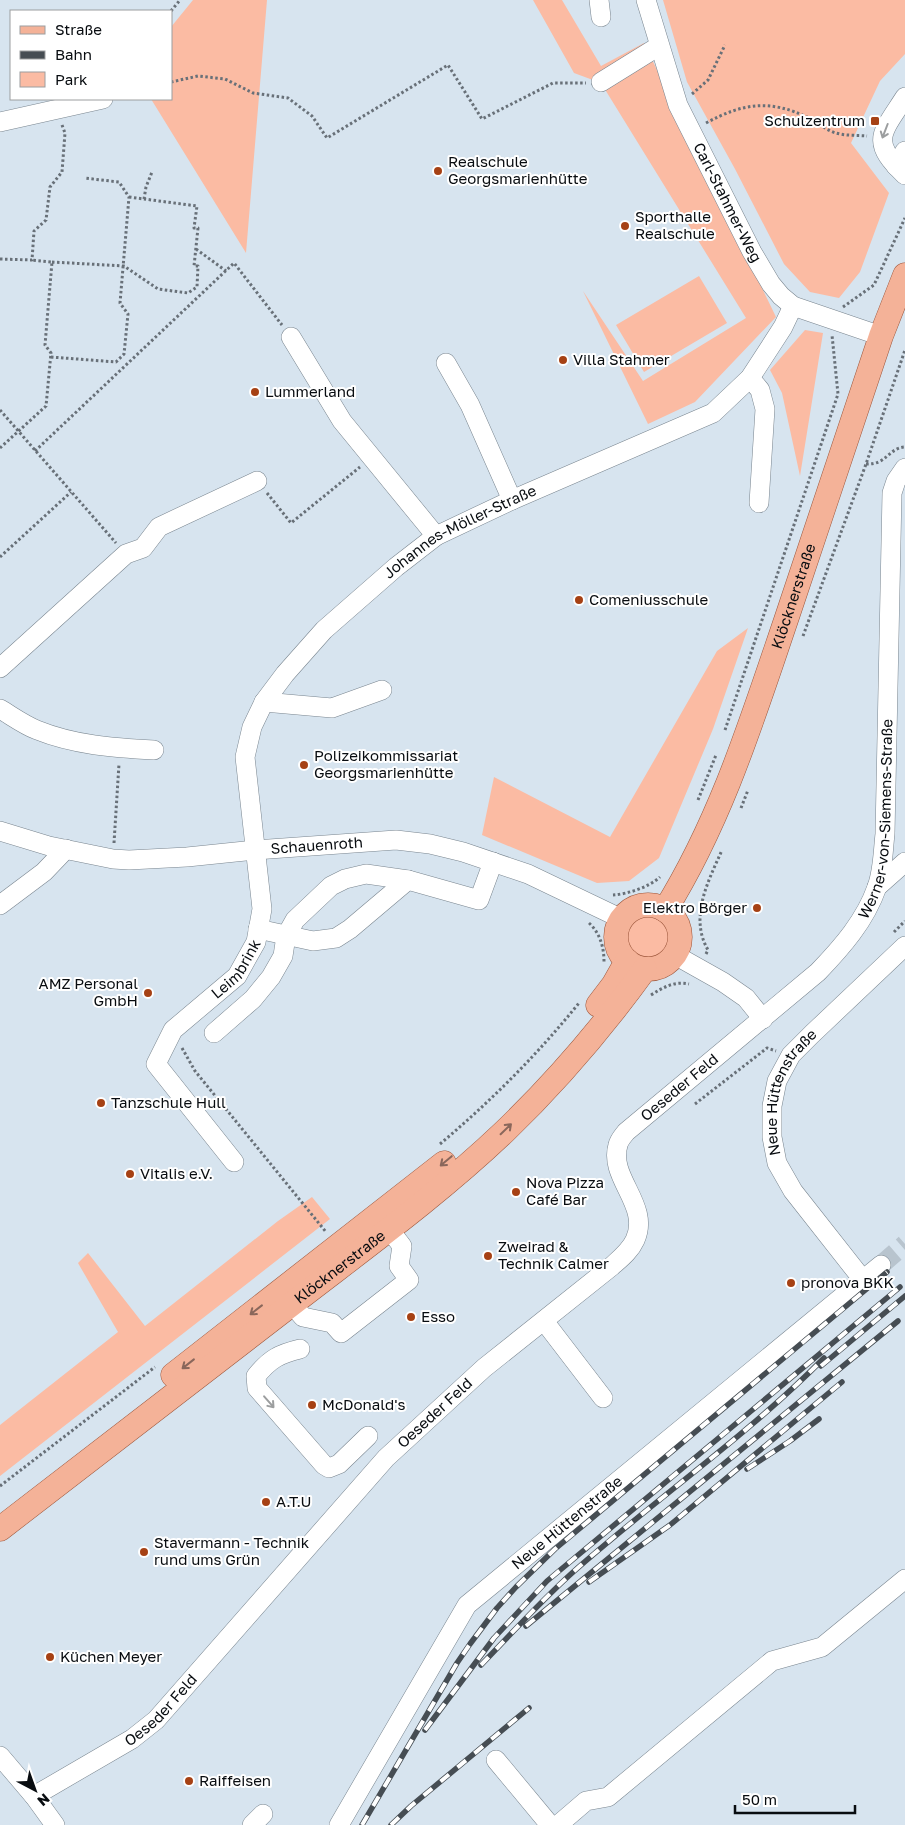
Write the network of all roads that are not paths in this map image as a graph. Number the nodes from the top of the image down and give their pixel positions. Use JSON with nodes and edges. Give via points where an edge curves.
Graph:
{"nodes":[{"id":1,"x":646,"y":0,"type":"edge"},
{"id":2,"x":659,"y":46,"type":"junction"},
{"id":3,"x":601,"y":82,"type":"road end"},
{"id":4,"x":905,"y":97,"type":"edge"},
{"id":5,"x":99,"y":100,"type":"edge"},
{"id":6,"x":0,"y":122,"type":"edge"},
{"id":7,"x":902,"y":164,"type":"edge"},
{"id":8,"x":905,"y":274,"type":"edge"},
{"id":9,"x":793,"y":306,"type":"junction"},
{"id":10,"x":882,"y":336,"type":"junction"},
{"id":11,"x":291,"y":337,"type":"road end"},
{"id":12,"x":446,"y":363,"type":"dead end"},
{"id":13,"x":750,"y":378,"type":"junction"},
{"id":14,"x":905,"y":468,"type":"edge"},
{"id":15,"x":257,"y":481,"type":"road end"},
{"id":16,"x":512,"y":500,"type":"junction"},
{"id":17,"x":759,"y":503,"type":"dead end"},
{"id":18,"x":436,"y":536,"type":"junction"},
{"id":19,"x":897,"y":579,"type":"edge"},
{"id":20,"x":0,"y":668,"type":"edge"},
{"id":21,"x":382,"y":690,"type":"dead end"},
{"id":22,"x":264,"y":702,"type":"junction"},
{"id":23,"x":0,"y":709,"type":"edge"},
{"id":24,"x":154,"y":750,"type":"dead end"},
{"id":25,"x":0,"y":831,"type":"edge"},
{"id":26,"x":66,"y":849,"type":"junction"},
{"id":27,"x":255,"y":850,"type":"junction"},
{"id":28,"x":493,"y":862,"type":"junction"},
{"id":29,"x":905,"y":862,"type":"edge"},
{"id":30,"x":408,"y":880,"type":"junction"},
{"id":31,"x":877,"y":887,"type":"junction"},
{"id":32,"x":0,"y":905,"type":"edge"},
{"id":33,"x":665,"y":910,"type":"junction"},
{"id":34,"x":622,"y":920,"type":"junction"},
{"id":35,"x":258,"y":929,"type":"junction"},
{"id":36,"x":286,"y":936,"type":"junction"},
{"id":37,"x":898,"y":940,"type":"edge"},
{"id":38,"x":676,"y":955,"type":"junction"},
{"id":39,"x":636,"y":965,"type":"junction"},
{"id":40,"x":763,"y":1019,"type":"junction"},
{"id":41,"x":214,"y":1033,"type":"dead end"},
{"id":42,"x":234,"y":1162,"type":"dead end"},
{"id":43,"x":389,"y":1229,"type":"junction"},
{"id":44,"x":355,"y":1234,"type":"junction"},
{"id":45,"x":881,"y":1265,"type":"tunnel mouth"},
{"id":46,"x":863,"y":1280,"type":"junction"},
{"id":47,"x":292,"y":1304,"type":"junction"},
{"id":48,"x":544,"y":1321,"type":"junction"},
{"id":49,"x":300,"y":1349,"type":"dead end"},
{"id":50,"x":603,"y":1398,"type":"dead end"},
{"id":51,"x":368,"y":1436,"type":"dead end"},
{"id":52,"x":0,"y":1509,"type":"edge"},
{"id":53,"x":0,"y":1529,"type":"edge"},
{"id":54,"x":905,"y":1579,"type":"edge"},
{"id":55,"x":0,"y":1756,"type":"edge"},
{"id":56,"x":496,"y":1760,"type":"dead end"},
{"id":57,"x":34,"y":1796,"type":"junction"},
{"id":58,"x":56,"y":1825,"type":"edge"},
{"id":59,"x":339,"y":1825,"type":"edge"},
{"id":60,"x":550,"y":1825,"type":"edge"},
{"id":61,"x":558,"y":1825,"type":"edge"}],
"edges":[{"from":1,"to":2,"type":"street","name":"Carl-Stahmer-Weg"},
{"from":2,"to":3,"type":"street"},
{"from":2,"to":9,"type":"street","name":"Carl-Stahmer-Weg","via":[[678,105],[752,252],[781,296]]},
{"from":4,"to":7,"type":"street","one_way":true,"via":[[882,135],[888,157]]},
{"from":5,"to":6,"type":"street"},
{"from":8,"to":10,"type":"main road","name":"Klöcknerstraße"},
{"from":9,"to":10,"type":"street","name":"Carl-Stahmer-Weg"},
{"from":9,"to":13,"type":"street","name":"Johannes-Möller-Straße"},
{"from":10,"to":33,"type":"main road","name":"Klöcknerstraße","via":[[749,730],[716,813]]},
{"from":11,"to":18,"type":"street","via":[[342,421]]},
{"from":12,"to":16,"type":"street","via":[[470,404]]},
{"from":13,"to":16,"type":"street","name":"Johannes-Möller-Straße","via":[[713,412]]},
{"from":13,"to":17,"type":"street","via":[[760,390],[765,409]]},
{"from":14,"to":19,"type":"street","name":"Werner-von-Siemens-Straße","via":[[892,493]]},
{"from":15,"to":20,"type":"street","via":[[159,527]]},
{"from":16,"to":18,"type":"street","name":"Johannes-Möller-Straße"},
{"from":18,"to":22,"type":"street","name":"Johannes-Möller-Straße","via":[[324,630]]},
{"from":19,"to":31,"type":"street","name":"Werner-von-Siemens-Straße","via":[[885,834]]},
{"from":21,"to":22,"type":"street","via":[[332,708]]},
{"from":22,"to":27,"type":"street","name":"Johannes-Möller-Straße","via":[[252,727],[245,757]]},
{"from":23,"to":24,"type":"street","via":[[35,730],[70,742]]},
{"from":25,"to":26,"type":"street","name":"Schauenroth"},
{"from":26,"to":27,"type":"street","name":"Schauenroth","via":[[113,859],[187,857]]},
{"from":26,"to":32,"type":"street","via":[[44,872]]},
{"from":27,"to":28,"type":"street","name":"Schauenroth","via":[[396,840],[430,844]]},
{"from":27,"to":35,"type":"street","name":"Leimbrink","via":[[262,909]]},
{"from":28,"to":30,"type":"street","via":[[479,900]]},
{"from":28,"to":34,"type":"street","name":"Schauenroth","via":[[528,874]]},
{"from":29,"to":31,"type":"street"},
{"from":30,"to":36,"type":"street","via":[[336,938],[314,941]]},
{"from":30,"to":36,"type":"street","via":[[366,874],[345,878],[316,898],[295,920]]},
{"from":31,"to":40,"type":"street","name":"Werner-von-Siemens-Straße","via":[[861,921],[845,944]]},
{"from":33,"to":34,"type":"main road","via":[[646,905],[628,912]]},
{"from":33,"to":38,"type":"main road","via":[[673,916],[679,930],[680,945]]},
{"from":34,"to":39,"type":"main road","via":[[616,939],[618,949]]},
{"from":35,"to":36,"type":"street"},
{"from":35,"to":42,"type":"street","name":"Leimbrink","via":[[256,942],[237,976],[173,1030],[156,1064]]},
{"from":36,"to":41,"type":"street","via":[[283,956],[271,977],[253,999]]},
{"from":37,"to":46,"type":"street","name":"Neue Hüttenstraße","via":[[791,1055],[777,1081],[772,1106],[772,1136],[777,1163],[793,1191]]},
{"from":38,"to":39,"type":"main road","via":[[660,968]]},
{"from":38,"to":40,"type":"street","via":[[746,998]]},
{"from":43,"to":39,"type":"main road","name":"Klöcknerstraße","one_way":true,"via":[[503,1132],[549,1086],[591,1038]]},
{"from":39,"to":44,"type":"main road","name":"Klöcknerstraße","one_way":true,"via":[[507,1106],[447,1161]]},
{"from":40,"to":48,"type":"street","name":"Oeseder Feld","via":[[626,1132],[618,1143],[619,1169],[638,1215],[639,1228],[634,1241],[612,1266]]},
{"from":43,"to":47,"type":"main road","name":"Klöcknerstraße"},
{"from":43,"to":47,"type":"street","via":[[402,1246],[399,1266],[409,1280],[341,1334],[332,1323],[303,1317]]},
{"from":44,"to":47,"type":"main road","via":[[350,1248],[287,1298]]},
{"from":44,"to":52,"type":"main road","name":"Klöcknerstraße","one_way":true},
{"from":45,"to":46,"type":"street","name":"Neue Hüttenstraße"},
{"from":46,"to":59,"type":"street","name":"Neue Hüttenstraße","via":[[467,1604]]},
{"from":47,"to":53,"type":"main road","name":"Klöcknerstraße"},
{"from":48,"to":50,"type":"street"},
{"from":48,"to":57,"type":"street","name":"Oeseder Feld","via":[[477,1374],[386,1458],[156,1720],[132,1739]]},
{"from":49,"to":51,"type":"street","one_way":true,"via":[[282,1353],[263,1368],[256,1376],[257,1388],[329,1468],[339,1464]]},
{"from":54,"to":61,"type":"street","via":[[822,1648],[772,1661],[608,1797],[586,1801]]},
{"from":55,"to":57,"type":"street"},
{"from":56,"to":60,"type":"street"},
{"from":57,"to":58,"type":"street"}]}
